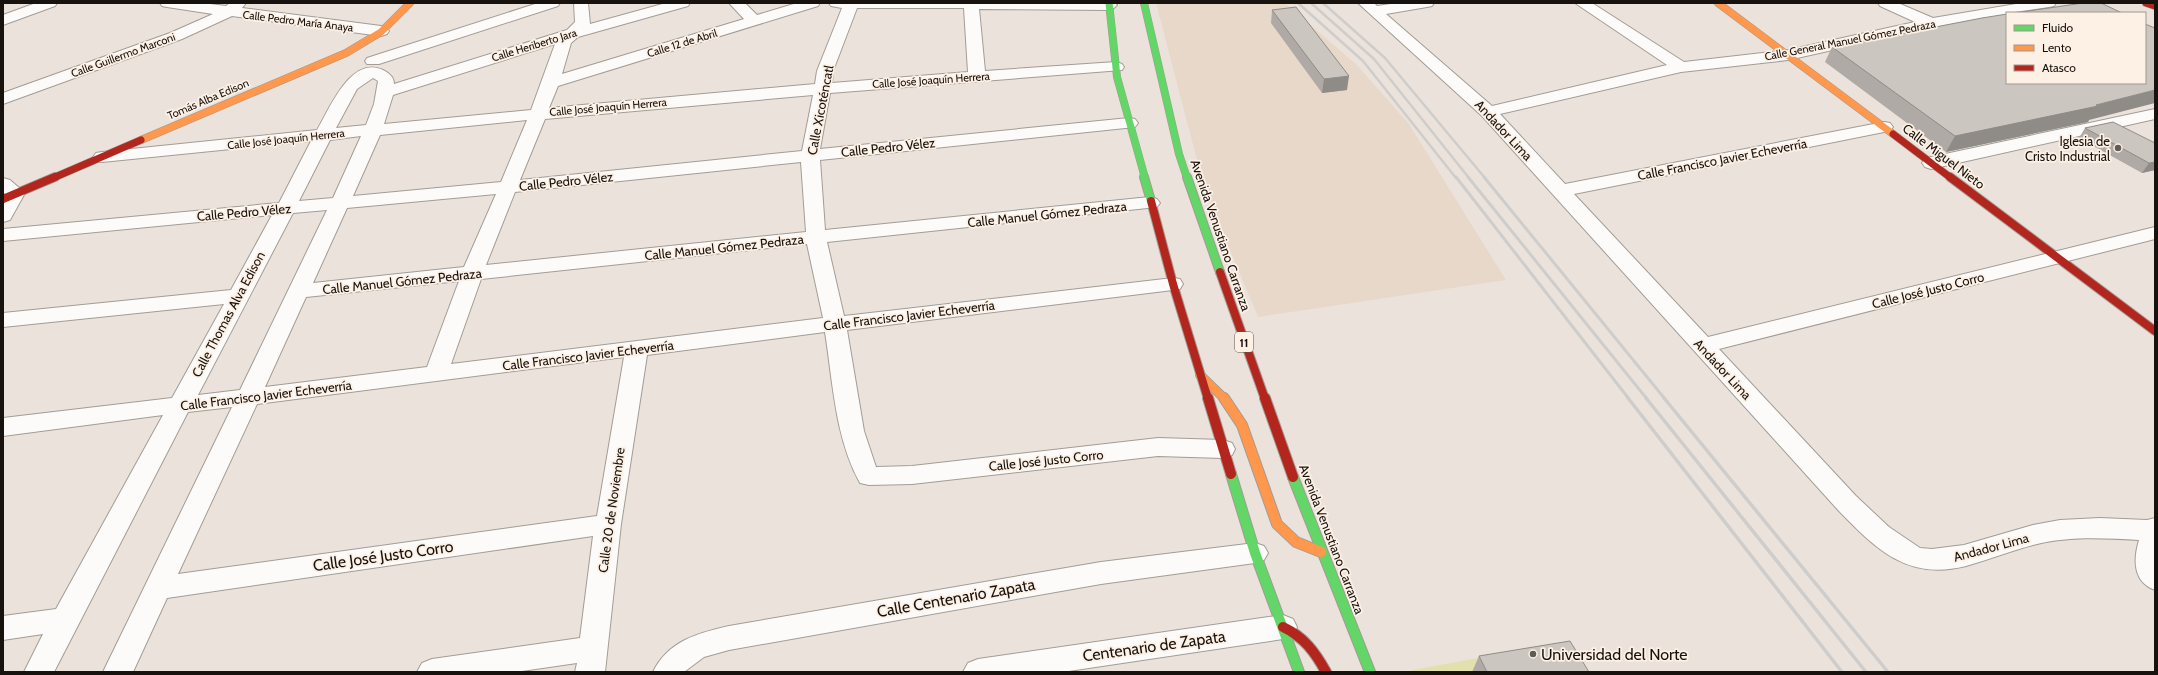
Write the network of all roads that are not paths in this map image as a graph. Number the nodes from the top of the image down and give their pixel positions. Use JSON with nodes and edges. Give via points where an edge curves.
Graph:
{"nodes":[{"id":1,"x":50,"y":3,"type":"edge"},
{"id":2,"x":167,"y":3,"type":"edge"},
{"id":3,"x":410,"y":3,"type":"edge"},
{"id":4,"x":553,"y":3,"type":"edge"},
{"id":5,"x":581,"y":3,"type":"edge"},
{"id":6,"x":683,"y":3,"type":"edge"},
{"id":7,"x":736,"y":3,"type":"edge"},
{"id":8,"x":813,"y":3,"type":"edge"},
{"id":9,"x":971,"y":3,"type":"edge"},
{"id":10,"x":1144,"y":3,"type":"edge"},
{"id":11,"x":1427,"y":3,"type":"edge"},
{"id":12,"x":1582,"y":3,"type":"edge"},
{"id":13,"x":1718,"y":3,"type":"edge"},
{"id":14,"x":1885,"y":3,"type":"edge"},
{"id":15,"x":2049,"y":3,"type":"edge"},
{"id":16,"x":2146,"y":3,"type":"edge"},
{"id":17,"x":843,"y":4,"type":"edge"},
{"id":18,"x":1109,"y":4,"type":"edge"},
{"id":19,"x":2155,"y":6,"type":"edge"},
{"id":20,"x":1369,"y":7,"type":"edge"},
{"id":21,"x":234,"y":8,"type":"edge"},
{"id":22,"x":3,"y":20,"type":"edge"},
{"id":23,"x":753,"y":20,"type":"junction"},
{"id":24,"x":1931,"y":23,"type":"junction"},
{"id":25,"x":381,"y":32,"type":"junction"},
{"id":26,"x":574,"y":33,"type":"junction"},
{"id":27,"x":365,"y":43,"type":"junction"},
{"id":28,"x":1788,"y":55,"type":"junction"},
{"id":29,"x":372,"y":66,"type":"junction"},
{"id":30,"x":1116,"y":67,"type":"junction"},
{"id":31,"x":1681,"y":67,"type":"junction"},
{"id":32,"x":977,"y":76,"type":"junction"},
{"id":33,"x":551,"y":83,"type":"junction"},
{"id":34,"x":823,"y":88,"type":"junction"},
{"id":35,"x":386,"y":92,"type":"junction"},
{"id":36,"x":3,"y":99,"type":"edge"},
{"id":37,"x":1488,"y":112,"type":"junction"},
{"id":38,"x":538,"y":113,"type":"junction"},
{"id":39,"x":2155,"y":114,"type":"edge"},
{"id":40,"x":2136,"y":118,"type":"junction"},
{"id":41,"x":1129,"y":123,"type":"junction"},
{"id":42,"x":1884,"y":127,"type":"junction"},
{"id":43,"x":2155,"y":127,"type":"edge"},
{"id":44,"x":372,"y":130,"type":"junction"},
{"id":45,"x":323,"y":135,"type":"junction"},
{"id":46,"x":810,"y":155,"type":"junction"},
{"id":47,"x":102,"y":157,"type":"junction"},
{"id":48,"x":1932,"y":163,"type":"junction"},
{"id":49,"x":507,"y":187,"type":"junction"},
{"id":50,"x":1560,"y":191,"type":"junction"},
{"id":51,"x":8,"y":192,"type":"edge"},
{"id":52,"x":1150,"y":203,"type":"junction"},
{"id":53,"x":340,"y":204,"type":"junction"},
{"id":54,"x":286,"y":208,"type":"junction"},
{"id":55,"x":3,"y":216,"type":"edge"},
{"id":56,"x":2155,"y":233,"type":"edge"},
{"id":57,"x":3,"y":235,"type":"edge"},
{"id":58,"x":816,"y":238,"type":"junction"},
{"id":59,"x":2058,"y":258,"type":"junction"},
{"id":60,"x":472,"y":274,"type":"junction"},
{"id":61,"x":1173,"y":284,"type":"junction"},
{"id":62,"x":298,"y":291,"type":"junction"},
{"id":63,"x":238,"y":296,"type":"junction"},
{"id":64,"x":3,"y":320,"type":"edge"},
{"id":65,"x":835,"y":324,"type":"junction"},
{"id":66,"x":2155,"y":331,"type":"edge"},
{"id":67,"x":1701,"y":346,"type":"junction"},
{"id":68,"x":637,"y":348,"type":"junction"},
{"id":69,"x":436,"y":374,"type":"junction"},
{"id":70,"x":1199,"y":374,"type":"junction"},
{"id":71,"x":248,"y":398,"type":"junction"},
{"id":72,"x":179,"y":405,"type":"junction"},
{"id":73,"x":3,"y":427,"type":"edge"},
{"id":74,"x":1223,"y":450,"type":"junction"},
{"id":75,"x":869,"y":476,"type":"joint"},
{"id":76,"x":608,"y":524,"type":"junction"},
{"id":77,"x":2154,"y":529,"type":"edge"},
{"id":78,"x":1321,"y":552,"type":"junction"},
{"id":79,"x":1255,"y":553,"type":"junction"},
{"id":80,"x":2155,"y":579,"type":"edge"},
{"id":81,"x":158,"y":588,"type":"junction"},
{"id":82,"x":65,"y":620,"type":"junction"},
{"id":83,"x":3,"y":628,"type":"edge"},
{"id":84,"x":1283,"y":628,"type":"junction"},
{"id":85,"x":591,"y":660,"type":"edge"},
{"id":86,"x":39,"y":672,"type":"edge"},
{"id":87,"x":118,"y":672,"type":"edge"},
{"id":88,"x":432,"y":672,"type":"edge"},
{"id":89,"x":668,"y":672,"type":"edge"},
{"id":90,"x":978,"y":672,"type":"edge"},
{"id":91,"x":1299,"y":672,"type":"edge"},
{"id":92,"x":1326,"y":672,"type":"edge"},
{"id":93,"x":1370,"y":672,"type":"edge"}],
"edges":[{"from":1,"to":22,"type":"street"},
{"from":2,"to":21,"type":"street","name":"Calle Pedro María Anaya"},
{"from":3,"to":25,"type":"main road","name":"Tomás Alba Edison"},
{"from":4,"to":29,"type":"street","name":"Calle Thomas Alva Edison"},
{"from":5,"to":26,"type":"street","via":[[582,23]]},
{"from":6,"to":26,"type":"street","name":"Calle Heriberto Jara"},
{"from":7,"to":23,"type":"street"},
{"from":8,"to":23,"type":"street","name":"Calle 12 de Abril"},
{"from":9,"to":17,"type":"street"},
{"from":9,"to":18,"type":"street"},
{"from":9,"to":32,"type":"street"},
{"from":10,"to":78,"type":"main road","name":"Avenida Venustiano Carranza","number":"11","via":[[1181,161],[1253,369]]},
{"from":11,"to":20,"type":"street"},
{"from":12,"to":31,"type":"street"},
{"from":13,"to":28,"type":"main road","name":"Calle Miguel Nieto"},
{"from":14,"to":24,"type":"street"},
{"from":15,"to":24,"type":"street","name":"Calle General Manuel Gómez Pedraza"},
{"from":16,"to":19,"type":"main road"},
{"from":17,"to":34,"type":"street","name":"Calle Xicoténcatl","via":[[825,70]]},
{"from":18,"to":30,"type":"main road"},
{"from":20,"to":37,"type":"street","name":"Andador Lima"},
{"from":21,"to":25,"type":"street","name":"Calle Pedro María Anaya"},
{"from":21,"to":36,"type":"street","name":"Calle Guillermo Marconi","via":[[176,36]]},
{"from":23,"to":33,"type":"street","name":"Calle 12 de Abril"},
{"from":24,"to":28,"type":"street","name":"Calle General Manuel Gómez Pedraza"},
{"from":25,"to":27,"type":"main road","name":"Tomás Alba Edison"},
{"from":26,"to":33,"type":"street","via":[[564,42]]},
{"from":26,"to":35,"type":"street","name":"Calle Heriberto Jara"},
{"from":27,"to":29,"type":"street","via":[[371,50]]},
{"from":27,"to":47,"type":"main road","name":"Tomás Alba Edison","via":[[324,63]]},
{"from":28,"to":31,"type":"street","name":"Calle General Manuel Gómez Pedraza"},
{"from":28,"to":42,"type":"main road","name":"Calle Miguel Nieto"},
{"from":29,"to":35,"type":"street","via":[[387,82]]},
{"from":29,"to":45,"type":"street","name":"Calle Thomas Alva Edison","via":[[350,87]]},
{"from":30,"to":32,"type":"street","name":"Calle José Joaquín Herrera"},
{"from":30,"to":41,"type":"main road"},
{"from":31,"to":37,"type":"street","name":"Calle General Manuel Gómez Pedraza"},
{"from":32,"to":34,"type":"street","name":"Calle José Joaquín Herrera"},
{"from":33,"to":38,"type":"street"},
{"from":34,"to":38,"type":"street","name":"Calle José Joaquín Herrera"},
{"from":34,"to":46,"type":"street","name":"Calle Xicoténcatl"},
{"from":35,"to":44,"type":"street"},
{"from":37,"to":50,"type":"street","name":"Andador Lima"},
{"from":38,"to":44,"type":"street","name":"Calle José Joaquín Herrera"},
{"from":38,"to":49,"type":"street"},
{"from":39,"to":40,"type":"street"},
{"from":40,"to":43,"type":"street"},
{"from":40,"to":48,"type":"street"},
{"from":41,"to":46,"type":"street","name":"Calle Pedro Vélez"},
{"from":41,"to":52,"type":"main road"},
{"from":42,"to":48,"type":"main road","name":"Calle Miguel Nieto"},
{"from":42,"to":50,"type":"street","name":"Calle Francisco Javier Echeverría"},
{"from":44,"to":45,"type":"street","name":"Calle José Joaquín Herrera"},
{"from":44,"to":53,"type":"street"},
{"from":45,"to":47,"type":"street","name":"Calle José Joaquín Herrera"},
{"from":45,"to":54,"type":"street","name":"Calle Thomas Alva Edison"},
{"from":46,"to":49,"type":"street","name":"Calle Pedro Vélez"},
{"from":46,"to":58,"type":"street","name":"Calle Xicoténcatl"},
{"from":47,"to":51,"type":"main road","name":"Tomás Alba Edison"},
{"from":48,"to":59,"type":"main road","name":"Calle Miguel Nieto"},
{"from":49,"to":53,"type":"street","name":"Calle Pedro Vélez"},
{"from":49,"to":60,"type":"street"},
{"from":50,"to":67,"type":"street","name":"Andador Lima"},
{"from":51,"to":55,"type":"street"},
{"from":52,"to":58,"type":"street","name":"Calle Manuel Gómez Pedraza"},
{"from":52,"to":61,"type":"main road"},
{"from":53,"to":54,"type":"street","name":"Calle Pedro Vélez"},
{"from":53,"to":62,"type":"street"},
{"from":54,"to":57,"type":"street","name":"Calle Pedro Vélez"},
{"from":54,"to":63,"type":"street","name":"Calle Thomas Alva Edison"},
{"from":56,"to":59,"type":"street","name":"Calle José Justo Corro"},
{"from":58,"to":60,"type":"street","name":"Calle Manuel Gómez Pedraza"},
{"from":58,"to":65,"type":"street","name":"Calle Xicoténcatl"},
{"from":59,"to":66,"type":"main road","name":"Calle Miguel Nieto"},
{"from":59,"to":67,"type":"street","name":"Calle José Justo Corro"},
{"from":60,"to":62,"type":"street","name":"Calle Manuel Gómez Pedraza"},
{"from":60,"to":69,"type":"street"},
{"from":61,"to":65,"type":"street","name":"Calle Francisco Javier Echeverría"},
{"from":61,"to":70,"type":"main road"},
{"from":62,"to":71,"type":"street"},
{"from":63,"to":64,"type":"street"},
{"from":63,"to":72,"type":"street","name":"Calle Thomas Alva Edison"},
{"from":65,"to":68,"type":"street","name":"Calle Francisco Javier Echeverría"},
{"from":65,"to":75,"type":"street","name":"Calle Xicoténcatl","via":[[852,431],[862,464]]},
{"from":67,"to":77,"type":"street","name":"Andador Lima","via":[[1867,524],[1918,558],[1937,560],[1957,557],[2015,539],[2078,528]]},
{"from":68,"to":69,"type":"street","name":"Calle Francisco Javier Echeverría"},
{"from":68,"to":76,"type":"street","name":"Calle 20 de Noviembre"},
{"from":69,"to":71,"type":"street","name":"Calle Francisco Javier Echeverría"},
{"from":70,"to":74,"type":"main road"},
{"from":70,"to":78,"type":"main road","via":[[1223,396],[1242,425],[1281,530],[1295,544]]},
{"from":71,"to":72,"type":"street","name":"Calle Francisco Javier Echeverría"},
{"from":71,"to":81,"type":"street"},
{"from":72,"to":73,"type":"street","name":"Calle Francisco Javier Echeverría"},
{"from":72,"to":82,"type":"street","name":"Calle Thomas Alva Edison"},
{"from":74,"to":75,"type":"street","name":"Calle José Justo Corro","via":[[1158,447],[912,475]]},
{"from":74,"to":79,"type":"main road"},
{"from":76,"to":81,"type":"street","name":"Calle José Justo Corro"},
{"from":76,"to":85,"type":"street","name":"Calle 20 de Noviembre"},
{"from":77,"to":80,"type":"street","via":[[2149,550],[2150,573]]},
{"from":78,"to":93,"type":"main road","name":"Avenida Venustiano Carranza","number":"11"},
{"from":79,"to":84,"type":"main road"},
{"from":79,"to":89,"type":"street","name":"Calle Centenario Zapata","via":[[1101,573],[729,638],[692,648],[681,655]]},
{"from":81,"to":87,"type":"street"},
{"from":82,"to":83,"type":"street"},
{"from":82,"to":86,"type":"street","name":"Calle Thomas Alva Edison"},
{"from":84,"to":90,"type":"street","name":"Centenario de Zapata"},
{"from":84,"to":91,"type":"main road"},
{"from":84,"to":92,"type":"main road","via":[[1302,635],[1309,642]]},
{"from":85,"to":88,"type":"street"}]}
